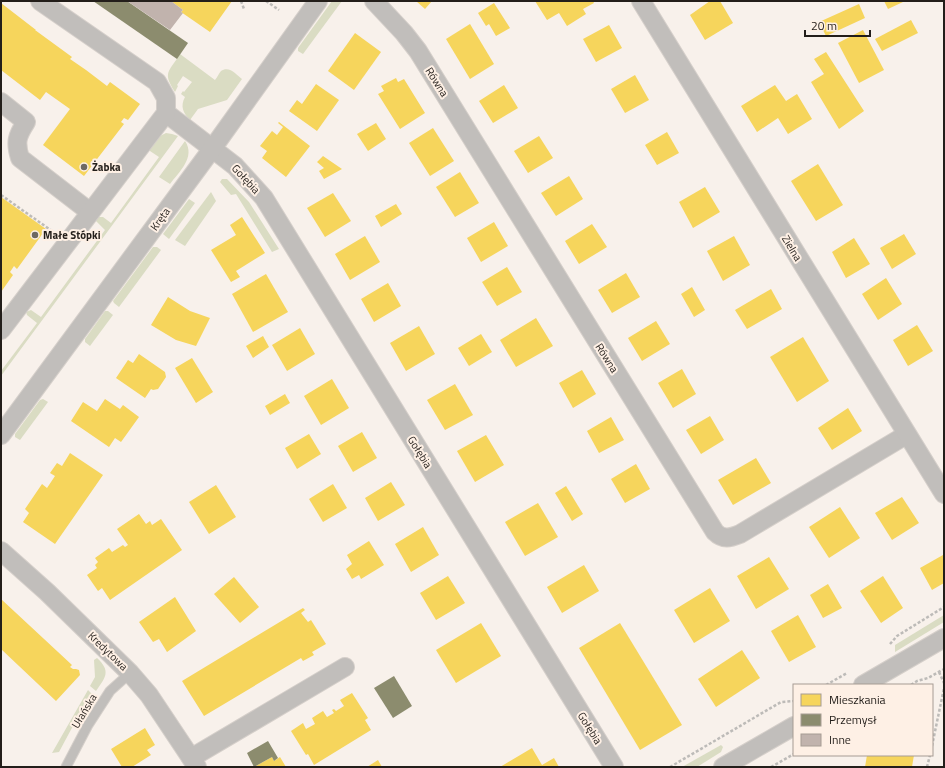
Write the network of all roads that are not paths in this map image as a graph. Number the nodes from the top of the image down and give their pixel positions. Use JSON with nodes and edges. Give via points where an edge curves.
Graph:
{"nodes":[{"id":1,"x":40,"y":1,"type":"edge"},
{"id":2,"x":318,"y":1,"type":"edge"},
{"id":3,"x":374,"y":1,"type":"edge"},
{"id":4,"x":641,"y":1,"type":"edge"},
{"id":5,"x":1,"y":102,"type":"edge"},
{"id":6,"x":166,"y":113,"type":"junction"},
{"id":7,"x":212,"y":149,"type":"junction"},
{"id":8,"x":90,"y":212,"type":"junction"},
{"id":9,"x":1,"y":330,"type":"edge"},
{"id":10,"x":906,"y":434,"type":"junction"},
{"id":11,"x":1,"y":435,"type":"edge"},
{"id":12,"x":944,"y":494,"type":"edge"},
{"id":13,"x":1,"y":551,"type":"edge"},
{"id":14,"x":944,"y":638,"type":"edge"},
{"id":15,"x":345,"y":667,"type":"dead end"},
{"id":16,"x":130,"y":673,"type":"junction"},
{"id":17,"x":865,"y":684,"type":"edge"},
{"id":18,"x":793,"y":727,"type":"edge"},
{"id":19,"x":194,"y":763,"type":"edge"},
{"id":20,"x":66,"y":767,"type":"edge"},
{"id":21,"x":614,"y":767,"type":"edge"},
{"id":22,"x":723,"y":767,"type":"edge"}],
"edges":[{"from":1,"to":6,"type":"street","via":[[157,82],[166,98]]},
{"from":2,"to":7,"type":"street","name":"Kręta"},
{"from":3,"to":10,"type":"street","name":"Równa","via":[[418,51],[714,532],[724,538],[740,534]]},
{"from":4,"to":10,"type":"street","name":"Zielna"},
{"from":5,"to":8,"type":"street","via":[[26,122],[18,135],[16,146],[20,158]]},
{"from":6,"to":7,"type":"street","name":"Gołębia"},
{"from":6,"to":8,"type":"street"},
{"from":7,"to":11,"type":"street","name":"Kręta"},
{"from":7,"to":21,"type":"street","name":"Gołębia","via":[[235,166],[264,198]]},
{"from":8,"to":9,"type":"street"},
{"from":10,"to":12,"type":"street","name":"Zielna"},
{"from":13,"to":16,"type":"street","name":"Kredytowa"},
{"from":14,"to":17,"type":"street"},
{"from":15,"to":19,"type":"street"},
{"from":16,"to":19,"type":"street","name":"Kredytowa","via":[[149,695]]},
{"from":16,"to":20,"type":"lane","name":"Ułańska","via":[[110,691],[88,725]]},
{"from":18,"to":22,"type":"street"}]}
